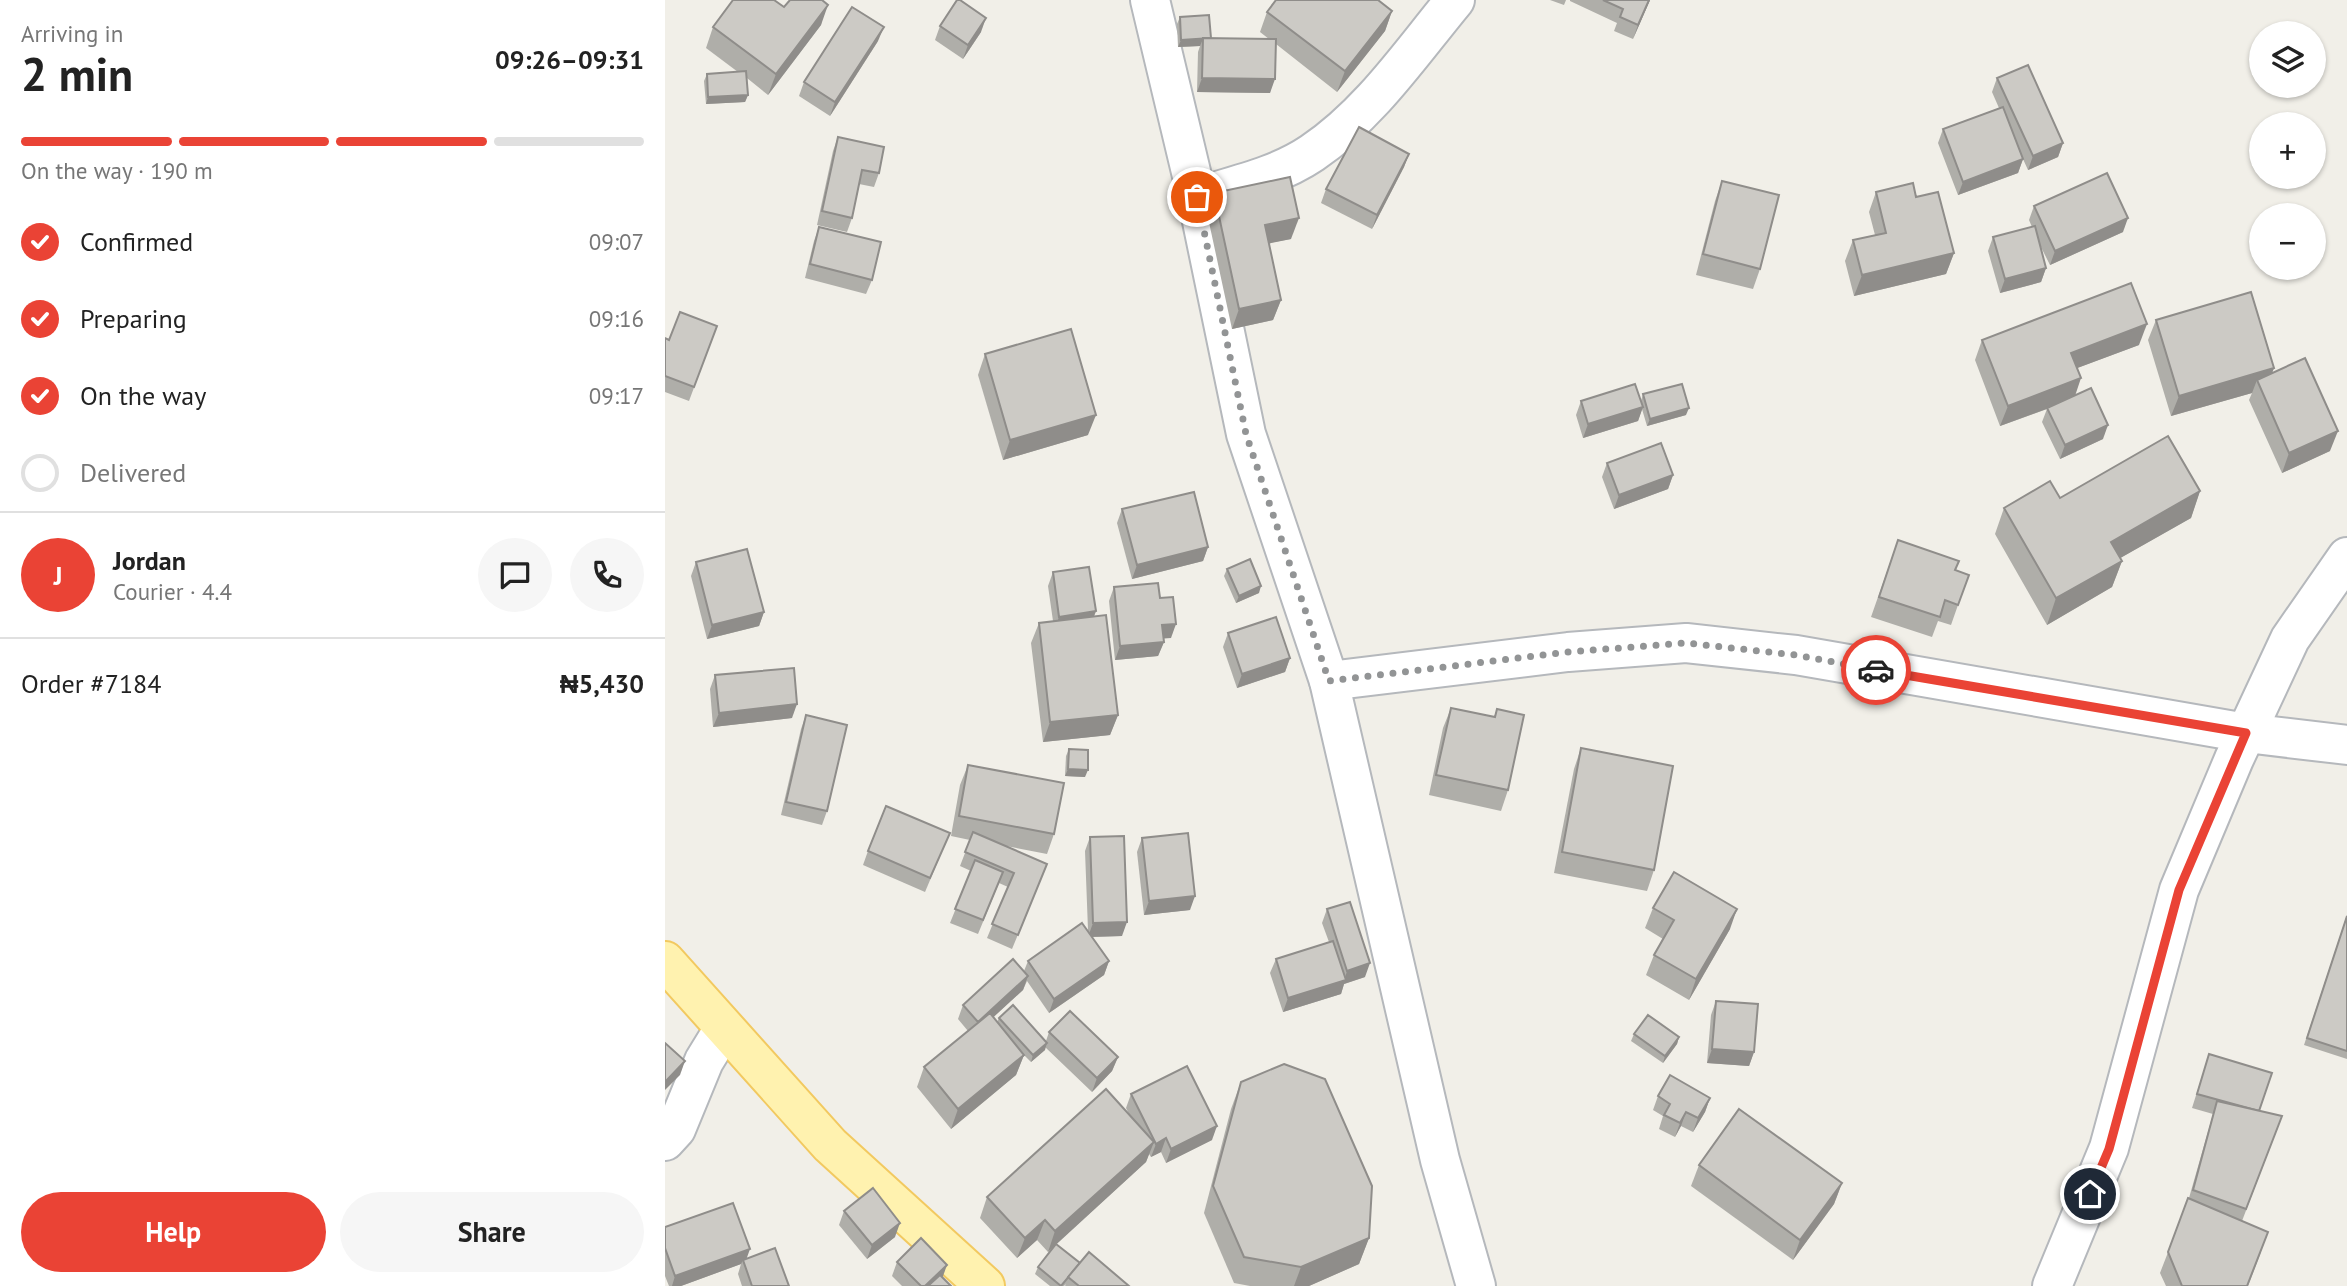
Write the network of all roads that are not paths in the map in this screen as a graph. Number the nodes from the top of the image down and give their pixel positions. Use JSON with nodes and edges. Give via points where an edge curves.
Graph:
{"nodes":[{"id":1,"x":1150,"y":0,"type":"edge"},
{"id":2,"x":1455,"y":0,"type":"edge"},
{"id":3,"x":1197,"y":197,"type":"junction"},
{"id":4,"x":2347,"y":557,"type":"edge"},
{"id":5,"x":1329,"y":681,"type":"junction"},
{"id":6,"x":2246,"y":733,"type":"junction"},
{"id":7,"x":2347,"y":745,"type":"edge"},
{"id":8,"x":665,"y":961,"type":"edge"},
{"id":9,"x":723,"y":1030,"type":"junction"},
{"id":10,"x":665,"y":1141,"type":"edge"},
{"id":11,"x":985,"y":1286,"type":"edge"},
{"id":12,"x":1476,"y":1286,"type":"edge"},
{"id":13,"x":2052,"y":1286,"type":"edge"}],
"edges":[{"from":1,"to":3,"type":"street"},
{"from":2,"to":3,"type":"street","via":[[1356,119],[1311,154],[1269,175]]},
{"from":3,"to":5,"type":"street","via":[[1246,434]]},
{"from":4,"to":6,"type":"street","via":[[2290,639]]},
{"from":5,"to":6,"type":"street","via":[[1568,652],[1686,643],[1796,655]]},
{"from":5,"to":12,"type":"street","via":[[1440,1160]]},
{"from":6,"to":7,"type":"street"},
{"from":6,"to":13,"type":"street","via":[[2179,890],[2109,1149]]},
{"from":8,"to":9,"type":"main road"},
{"from":9,"to":10,"type":"street","via":[[704,1061],[676,1129]]},
{"from":9,"to":11,"type":"main road","via":[[830,1144]]}]}
